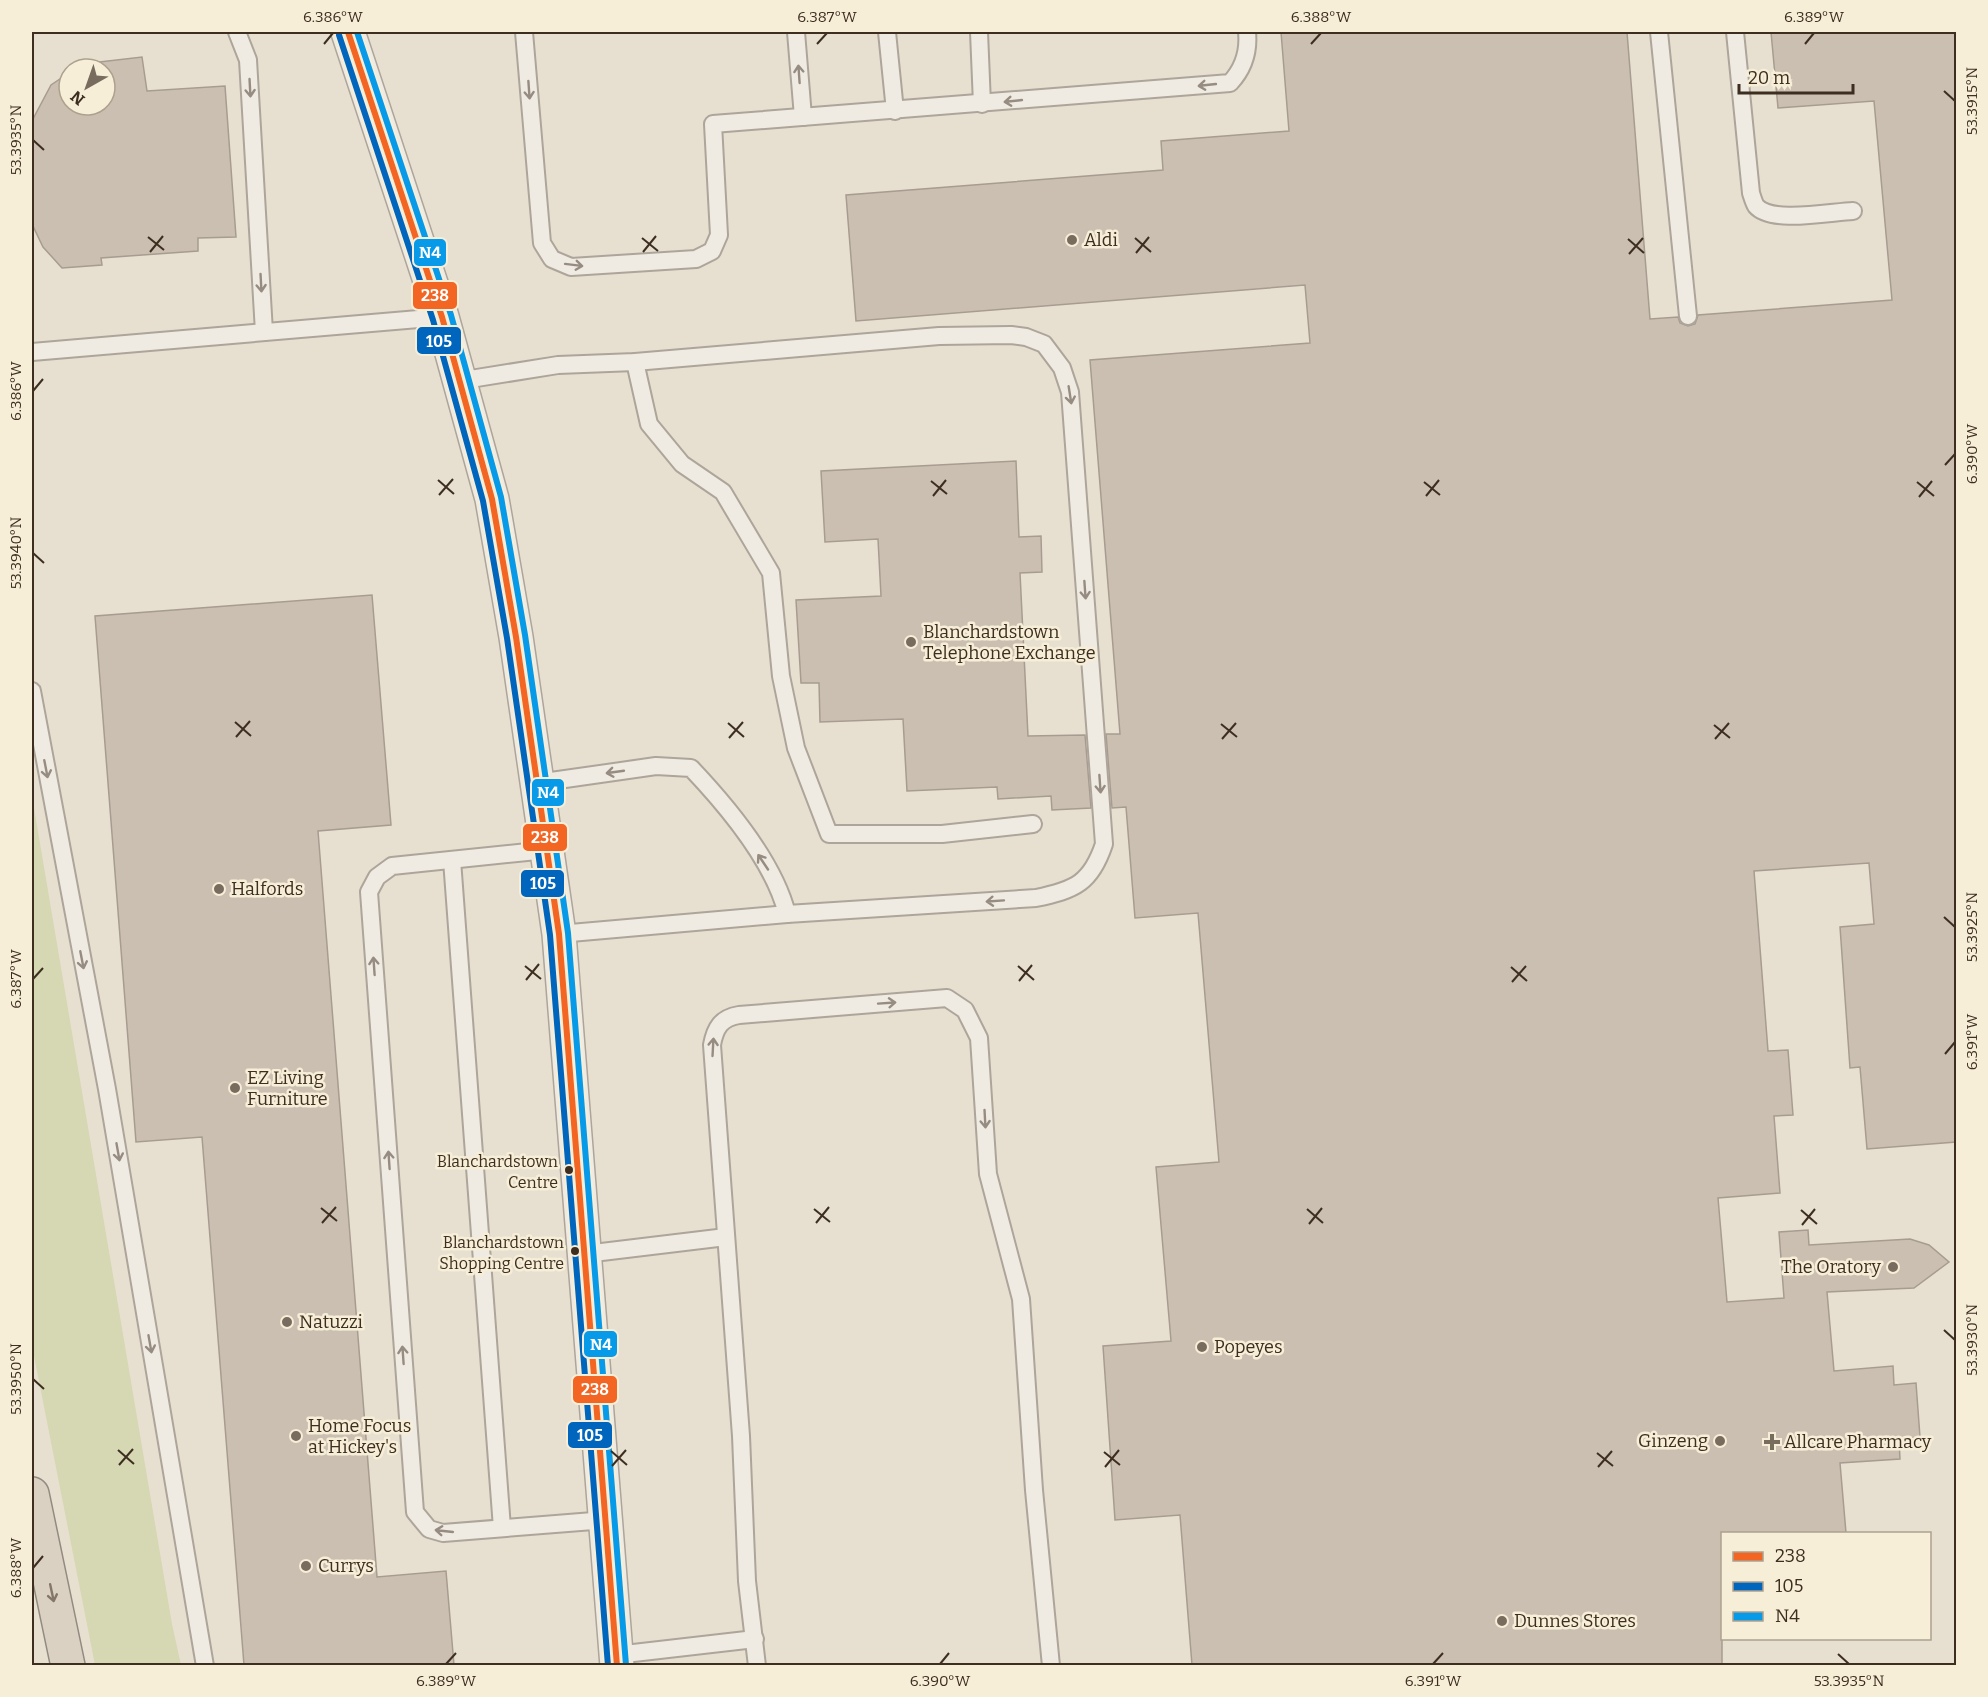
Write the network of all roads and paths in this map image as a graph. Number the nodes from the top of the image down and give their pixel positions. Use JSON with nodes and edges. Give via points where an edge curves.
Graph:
{"nodes":[{"id":1,"x":237,"y":32,"type":"edge"},
{"id":2,"x":348,"y":32,"type":"edge"},
{"id":3,"x":524,"y":32,"type":"edge"},
{"id":4,"x":796,"y":32,"type":"edge"},
{"id":5,"x":887,"y":32,"type":"edge"},
{"id":6,"x":980,"y":32,"type":"edge"},
{"id":7,"x":1247,"y":32,"type":"edge"},
{"id":8,"x":1659,"y":32,"type":"edge"},
{"id":9,"x":1735,"y":32,"type":"edge"},
{"id":10,"x":982,"y":104,"type":"junction"},
{"id":11,"x":895,"y":111,"type":"junction"},
{"id":12,"x":803,"y":117,"type":"junction"},
{"id":13,"x":1852,"y":211,"type":"dead end"},
{"id":14,"x":1688,"y":316,"type":"dead end"},
{"id":15,"x":442,"y":317,"type":"junction"},
{"id":16,"x":264,"y":332,"type":"junction"},
{"id":17,"x":32,"y":352,"type":"edge"},
{"id":18,"x":635,"y":362,"type":"junction"},
{"id":19,"x":458,"y":381,"type":"junction"},
{"id":20,"x":32,"y":691,"type":"edge"},
{"id":21,"x":537,"y":783,"type":"junction"},
{"id":22,"x":1033,"y":824,"type":"dead end"},
{"id":23,"x":547,"y":850,"type":"junction"},
{"id":24,"x":452,"y":860,"type":"junction"},
{"id":25,"x":786,"y":914,"type":"junction"},
{"id":26,"x":559,"y":934,"type":"junction"},
{"id":27,"x":726,"y":1237,"type":"junction"},
{"id":28,"x":585,"y":1254,"type":"junction"},
{"id":29,"x":32,"y":1494,"type":"edge"},
{"id":30,"x":606,"y":1520,"type":"junction"},
{"id":31,"x":502,"y":1528,"type":"junction"},
{"id":32,"x":754,"y":1639,"type":"junction"},
{"id":33,"x":616,"y":1660,"type":"edge"},
{"id":34,"x":68,"y":1665,"type":"edge"},
{"id":35,"x":205,"y":1665,"type":"edge"},
{"id":36,"x":757,"y":1665,"type":"edge"},
{"id":37,"x":1051,"y":1665,"type":"edge"}],
"edges":[{"from":1,"to":16,"type":"lane","one_way":true,"via":[[248,60]]},
{"from":2,"to":15,"type":"street"},
{"from":3,"to":12,"type":"lane","one_way":true,"via":[[542,243],[552,259],[571,267],[696,259],[712,251],[719,235],[713,124]]},
{"from":12,"to":4,"type":"lane","one_way":true},
{"from":5,"to":11,"type":"lane"},
{"from":6,"to":10,"type":"lane"},
{"from":7,"to":10,"type":"lane","one_way":true,"via":[[1242,70],[1230,83]]},
{"from":8,"to":14,"type":"lane"},
{"from":9,"to":13,"type":"lane","via":[[1750,193],[1756,206],[1781,216]]},
{"from":10,"to":11,"type":"lane"},
{"from":11,"to":12,"type":"lane"},
{"from":15,"to":16,"type":"lane"},
{"from":15,"to":19,"type":"street"},
{"from":16,"to":17,"type":"lane"},
{"from":18,"to":19,"type":"lane","via":[[558,365]]},
{"from":18,"to":22,"type":"lane","via":[[649,424],[682,464],[723,492],[771,573],[782,676],[796,748],[829,834],[942,834]]},
{"from":18,"to":25,"type":"lane","one_way":true,"via":[[939,336],[1011,335],[1044,344],[1062,368],[1070,392],[1104,844],[1097,865],[1083,882],[1063,892],[1036,898]]},
{"from":19,"to":21,"type":"street","via":[[492,498]]},
{"from":20,"to":35,"type":"lane","one_way":true,"via":[[109,1101]]},
{"from":21,"to":23,"type":"street"},
{"from":25,"to":21,"type":"lane","one_way":true,"via":[[781,890],[765,863],[691,768],[656,766]]},
{"from":23,"to":24,"type":"lane"},
{"from":23,"to":26,"type":"street"},
{"from":24,"to":31,"type":"lane"},
{"from":31,"to":24,"type":"lane","one_way":true,"via":[[443,1533],[429,1529],[415,1512],[369,892],[377,877],[392,866]]},
{"from":25,"to":26,"type":"lane"},
{"from":26,"to":28,"type":"street"},
{"from":27,"to":28,"type":"lane"},
{"from":27,"to":32,"type":"lane"},
{"from":27,"to":37,"type":"lane","one_way":true,"via":[[712,1045],[715,1032],[728,1017],[947,998],[966,1010],[979,1038],[988,1174],[1021,1299]]},
{"from":28,"to":30,"type":"street"},
{"from":29,"to":34,"type":"highway","one_way":true},
{"from":30,"to":31,"type":"lane"},
{"from":30,"to":33,"type":"street"},
{"from":32,"to":33,"type":"lane"},
{"from":32,"to":36,"type":"lane"}]}
